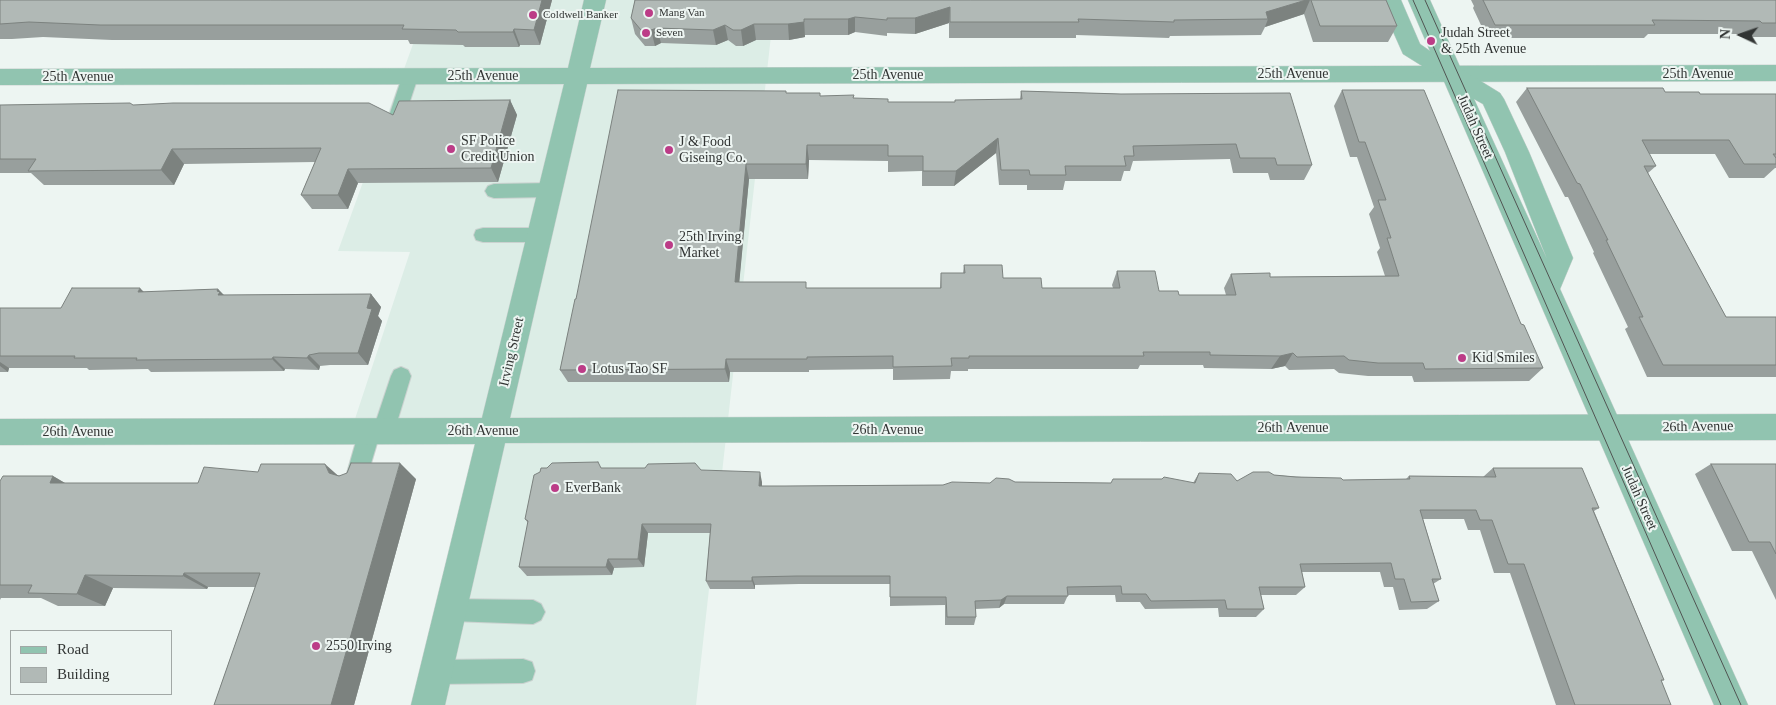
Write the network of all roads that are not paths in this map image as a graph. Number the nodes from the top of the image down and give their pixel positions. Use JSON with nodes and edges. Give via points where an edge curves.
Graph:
{"nodes":[{"id":1,"x":595,"y":0,"type":"edge"},
{"id":2,"x":1390,"y":0,"type":"edge"},
{"id":3,"x":1419,"y":0,"type":"edge"},
{"id":4,"x":1776,"y":73,"type":"edge"},
{"id":5,"x":1452,"y":74,"type":"junction"},
{"id":6,"x":410,"y":76,"type":"junction"},
{"id":7,"x":577,"y":76,"type":"junction"},
{"id":8,"x":0,"y":77,"type":"edge"},
{"id":9,"x":398,"y":113,"type":"edge"},
{"id":10,"x":550,"y":190,"type":"junction"},
{"id":11,"x":494,"y":191,"type":"dead end"},
{"id":12,"x":483,"y":235,"type":"dead end"},
{"id":13,"x":540,"y":235,"type":"junction"},
{"id":14,"x":402,"y":376,"type":"dead end"},
{"id":15,"x":1776,"y":427,"type":"edge"},
{"id":16,"x":1608,"y":428,"type":"junction"},
{"id":17,"x":377,"y":431,"type":"junction"},
{"id":18,"x":493,"y":431,"type":"junction"},
{"id":19,"x":0,"y":432,"type":"edge"},
{"id":20,"x":356,"y":480,"type":"edge"},
{"id":21,"x":451,"y":610,"type":"junction"},
{"id":22,"x":534,"y":612,"type":"dead end"},
{"id":23,"x":523,"y":671,"type":"dead end"},
{"id":24,"x":436,"y":672,"type":"junction"},
{"id":25,"x":428,"y":705,"type":"edge"},
{"id":26,"x":1731,"y":705,"type":"edge"}],
"edges":[{"from":1,"to":7,"type":"street","name":"Irving Street"},
{"from":2,"to":5,"type":"street","via":[[1411,49]]},
{"from":3,"to":5,"type":"street","name":"Judah Street"},
{"from":4,"to":5,"type":"street","name":"25th Avenue"},
{"from":5,"to":7,"type":"street","name":"25th Avenue"},
{"from":5,"to":16,"type":"street","name":"Judah Street"},
{"from":6,"to":7,"type":"street","name":"25th Avenue"},
{"from":6,"to":8,"type":"street","name":"25th Avenue"},
{"from":6,"to":9,"type":"lane"},
{"from":7,"to":10,"type":"street","name":"Irving Street"},
{"from":10,"to":11,"type":"lane"},
{"from":10,"to":13,"type":"street","name":"Irving Street"},
{"from":12,"to":13,"type":"lane"},
{"from":13,"to":18,"type":"street","name":"Irving Street"},
{"from":14,"to":17,"type":"lane"},
{"from":15,"to":16,"type":"street","name":"26th Avenue"},
{"from":16,"to":18,"type":"street","name":"26th Avenue"},
{"from":16,"to":26,"type":"street","name":"Judah Street"},
{"from":17,"to":18,"type":"street","name":"26th Avenue"},
{"from":17,"to":19,"type":"street","name":"26th Avenue"},
{"from":17,"to":20,"type":"lane"},
{"from":18,"to":21,"type":"street","name":"Irving Street"},
{"from":21,"to":22,"type":"lane"},
{"from":21,"to":24,"type":"street","name":"Irving Street"},
{"from":23,"to":24,"type":"lane"},
{"from":24,"to":25,"type":"street","name":"Irving Street"}]}
